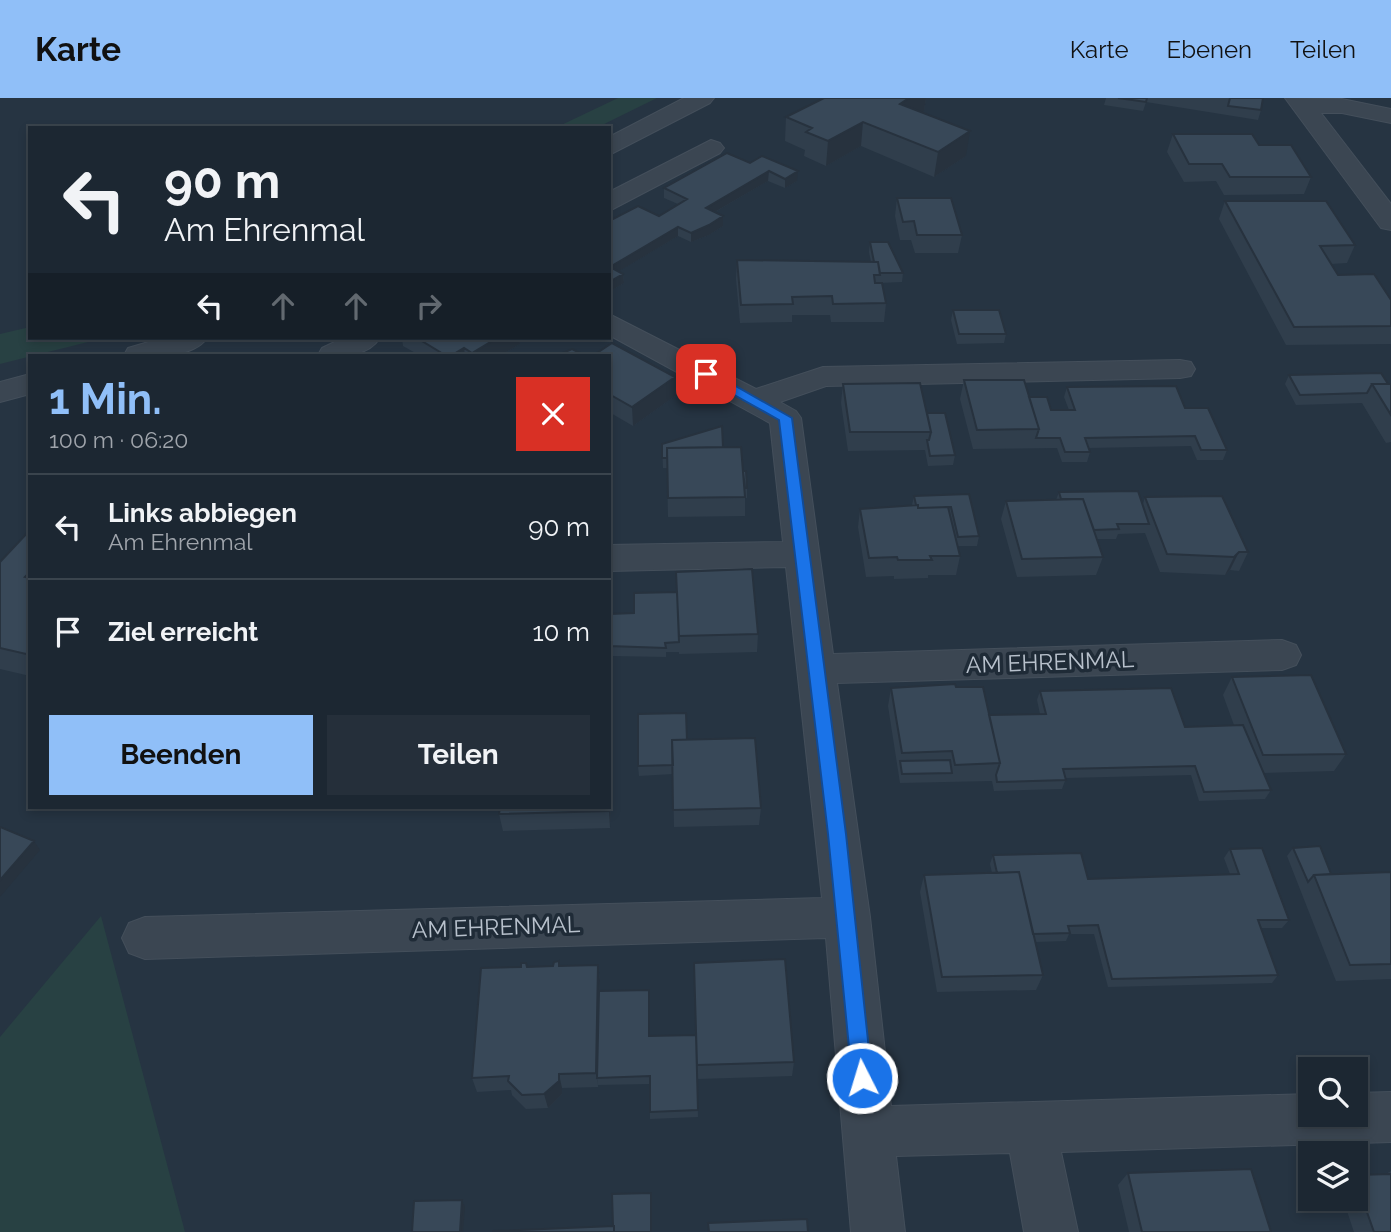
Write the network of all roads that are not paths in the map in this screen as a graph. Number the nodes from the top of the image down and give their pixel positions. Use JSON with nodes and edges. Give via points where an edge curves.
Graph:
{"nodes":[{"id":1,"x":702,"y":98,"type":"edge"},
{"id":2,"x":1300,"y":101,"type":"edge"},
{"id":3,"x":1391,"y":116,"type":"edge"},
{"id":4,"x":611,"y":146,"type":"edge"},
{"id":5,"x":711,"y":148,"type":"dead end"},
{"id":6,"x":611,"y":202,"type":"edge"},
{"id":7,"x":1391,"y":222,"type":"edge"},
{"id":8,"x":611,"y":324,"type":"edge"},
{"id":9,"x":186,"y":340,"type":"edge"},
{"id":10,"x":361,"y":340,"type":"edge"},
{"id":11,"x":142,"y":354,"type":"edge"},
{"id":12,"x":335,"y":354,"type":"edge"},
{"id":13,"x":1180,"y":369,"type":"dead end"},
{"id":14,"x":28,"y":385,"type":"edge"},
{"id":15,"x":0,"y":392,"type":"edge"},
{"id":16,"x":755,"y":400,"type":"junction"},
{"id":17,"x":803,"y":554,"type":"junction"},
{"id":18,"x":611,"y":558,"type":"edge"},
{"id":19,"x":1282,"y":655,"type":"dead end"},
{"id":20,"x":818,"y":669,"type":"junction"},
{"id":21,"x":847,"y":917,"type":"junction"},
{"id":22,"x":145,"y":938,"type":"dead end"},
{"id":23,"x":1391,"y":1117,"type":"edge"},
{"id":24,"x":1031,"y":1129,"type":"junction"},
{"id":25,"x":867,"y":1132,"type":"junction"},
{"id":26,"x":878,"y":1232,"type":"edge"},
{"id":27,"x":1051,"y":1232,"type":"edge"}],
"edges":[{"from":1,"to":4,"type":"street"},
{"from":2,"to":3,"type":"street"},
{"from":2,"to":7,"type":"street"},
{"from":5,"to":6,"type":"street"},
{"from":8,"to":16,"type":"street"},
{"from":9,"to":11,"type":"street"},
{"from":10,"to":12,"type":"street"},
{"from":13,"to":16,"type":"street","via":[[823,377]]},
{"from":14,"to":15,"type":"street"},
{"from":16,"to":17,"type":"street","via":[[785,418]]},
{"from":17,"to":18,"type":"street"},
{"from":17,"to":20,"type":"street"},
{"from":19,"to":20,"type":"street","name":"AM EHRENMAL"},
{"from":20,"to":21,"type":"street"},
{"from":21,"to":22,"type":"street","name":"AM EHRENMAL"},
{"from":21,"to":25,"type":"street"},
{"from":23,"to":24,"type":"street"},
{"from":24,"to":25,"type":"street"},
{"from":24,"to":27,"type":"street"},
{"from":25,"to":26,"type":"street"}]}
